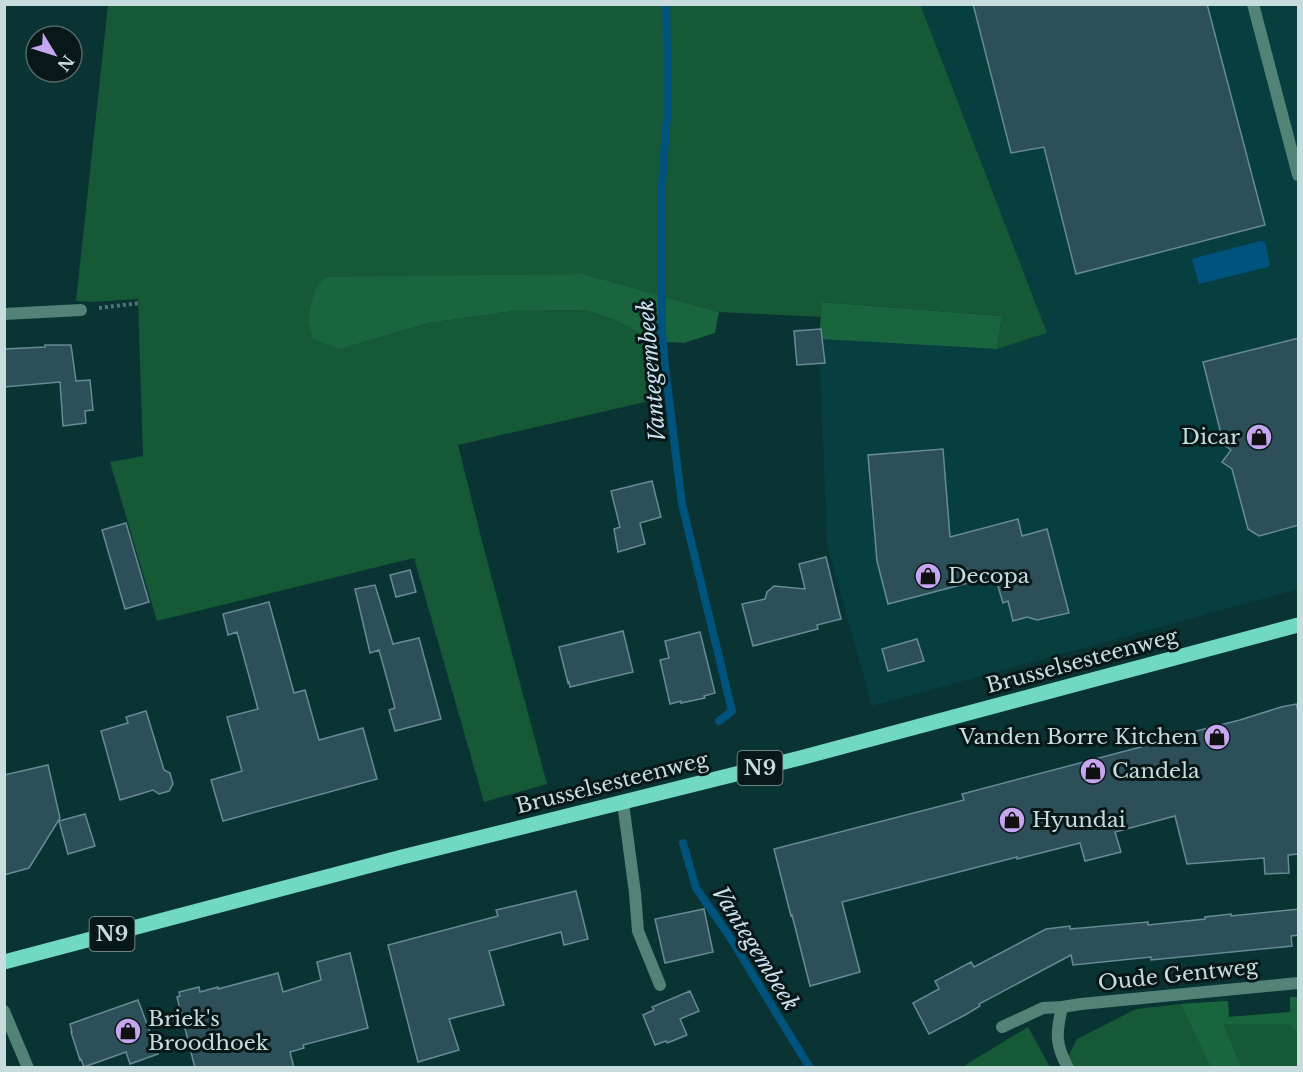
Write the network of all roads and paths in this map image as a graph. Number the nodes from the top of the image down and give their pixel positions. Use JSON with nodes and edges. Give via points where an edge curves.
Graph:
{"nodes":[{"id":1,"x":1253,"y":4,"type":"edge"},
{"id":2,"x":1299,"y":174,"type":"edge"},
{"id":3,"x":140,"y":303,"type":"dead end"},
{"id":4,"x":81,"y":310,"type":"joint"},
{"id":5,"x":4,"y":314,"type":"edge"},
{"id":6,"x":1299,"y":625,"type":"edge"},
{"id":7,"x":622,"y":802,"type":"junction"},
{"id":8,"x":4,"y":963,"type":"edge"},
{"id":9,"x":1299,"y":983,"type":"edge"},
{"id":10,"x":660,"y":985,"type":"dead end"},
{"id":11,"x":1062,"y":1007,"type":"junction"},
{"id":12,"x":4,"y":1011,"type":"edge"},
{"id":13,"x":1002,"y":1027,"type":"dead end"},
{"id":14,"x":28,"y":1068,"type":"edge"},
{"id":15,"x":1068,"y":1068,"type":"edge"}],
"edges":[{"from":1,"to":2,"type":"street"},
{"from":3,"to":4,"type":"path"},
{"from":4,"to":5,"type":"street"},
{"from":6,"to":7,"type":"main road","name":"Brusselsesteenweg","number":"N9"},
{"from":7,"to":8,"type":"main road","name":"Brusselsesteenweg","number":"N9"},
{"from":7,"to":10,"type":"street","via":[[638,931]]},
{"from":9,"to":11,"type":"street","name":"Oude Gentweg"},
{"from":11,"to":13,"type":"street","name":"Oude Gentweg","via":[[1043,1008]]},
{"from":11,"to":15,"type":"street","via":[[1057,1031],[1061,1056]]},
{"from":12,"to":14,"type":"street"}]}
